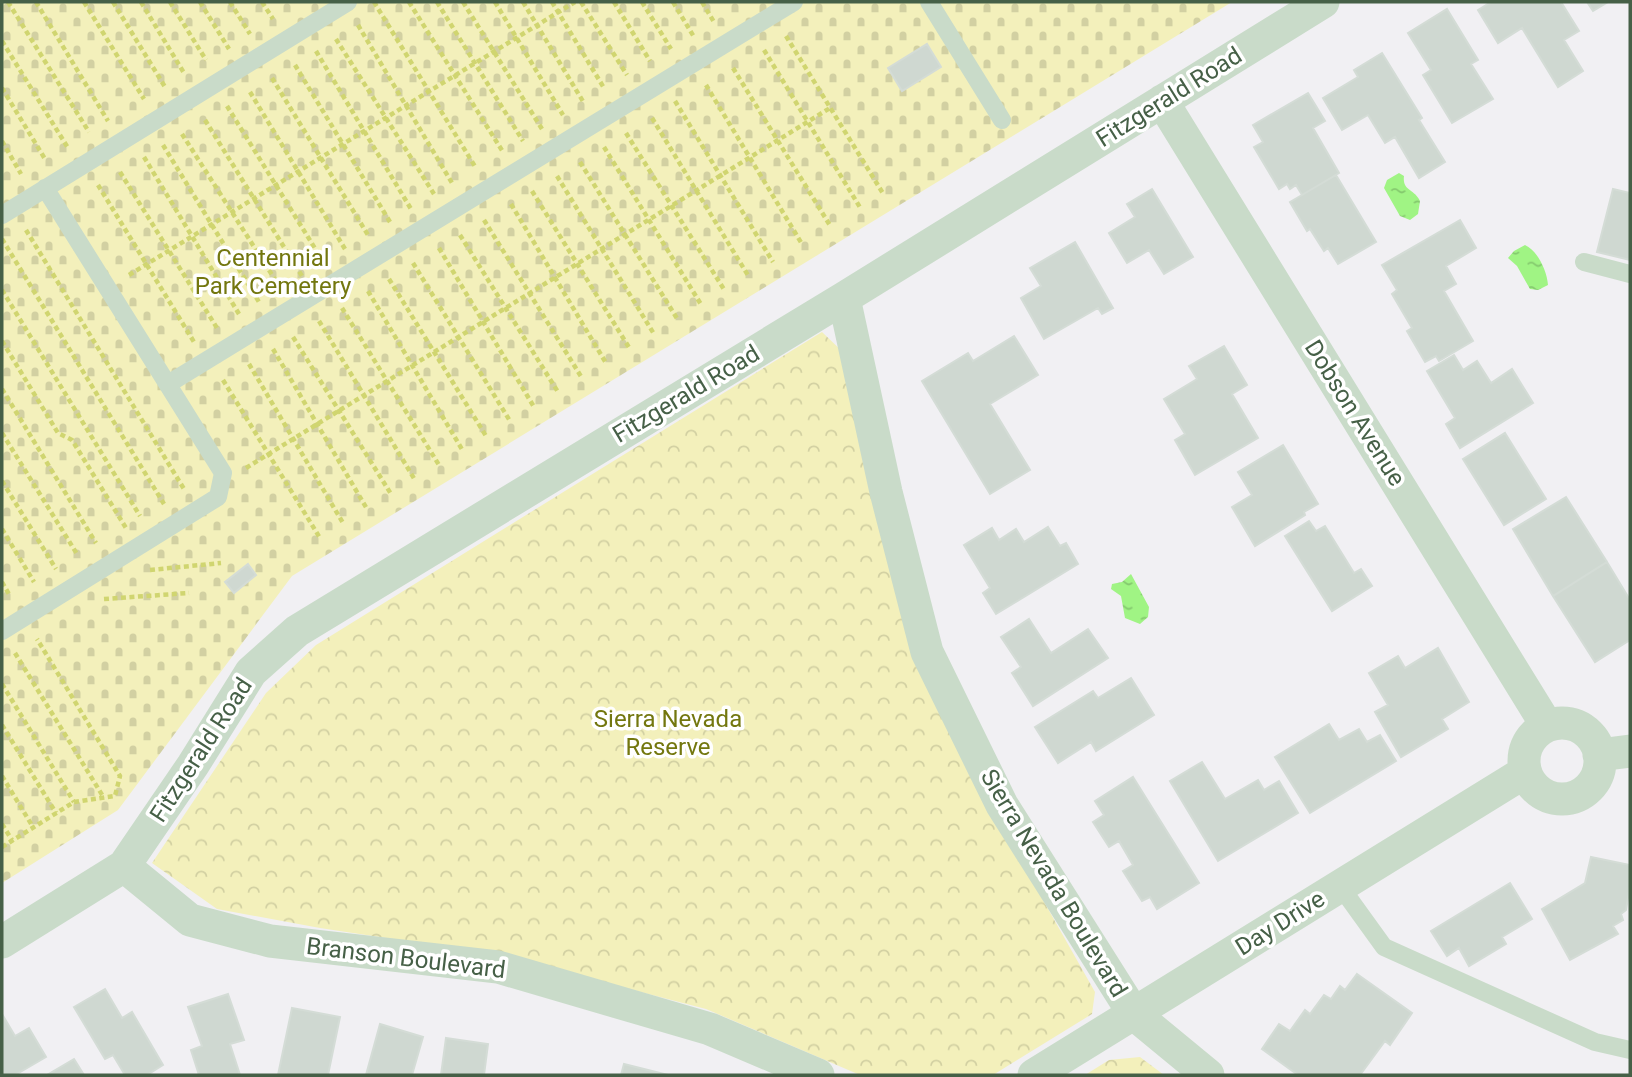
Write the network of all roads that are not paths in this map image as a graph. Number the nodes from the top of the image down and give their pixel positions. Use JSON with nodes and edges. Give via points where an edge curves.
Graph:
{"nodes":[{"id":1,"x":929,"y":2,"type":"edge"},
{"id":2,"x":1324,"y":2,"type":"edge"},
{"id":3,"x":346,"y":3,"type":"edge"},
{"id":4,"x":785,"y":6,"type":"edge"},
{"id":5,"x":1162,"y":101,"type":"junction"},
{"id":6,"x":1002,"y":120,"type":"dead end"},
{"id":7,"x":46,"y":188,"type":"junction"},
{"id":8,"x":7,"y":211,"type":"edge"},
{"id":9,"x":1584,"y":262,"type":"dead end"},
{"id":10,"x":1630,"y":274,"type":"edge"},
{"id":11,"x":844,"y":298,"type":"junction"},
{"id":12,"x":168,"y":384,"type":"junction"},
{"id":13,"x":5,"y":637,"type":"edge"},
{"id":14,"x":1547,"y":726,"type":"junction"},
{"id":15,"x":1615,"y":753,"type":"edge"},
{"id":16,"x":1525,"y":772,"type":"junction"},
{"id":17,"x":124,"y":866,"type":"junction"},
{"id":18,"x":1340,"y":886,"type":"junction"},
{"id":19,"x":2,"y":942,"type":"edge"},
{"id":20,"x":1134,"y":1014,"type":"junction"},
{"id":21,"x":1630,"y":1051,"type":"edge"},
{"id":22,"x":818,"y":1075,"type":"edge"},
{"id":23,"x":1034,"y":1075,"type":"edge"},
{"id":24,"x":1208,"y":1075,"type":"edge"}],
"edges":[{"from":1,"to":6,"type":"lane"},
{"from":2,"to":5,"type":"street","name":"Fitzgerald Road"},
{"from":3,"to":7,"type":"lane"},
{"from":4,"to":12,"type":"lane"},
{"from":5,"to":11,"type":"street","name":"Fitzgerald Road"},
{"from":5,"to":14,"type":"street","name":"Dobson Avenue"},
{"from":7,"to":8,"type":"lane"},
{"from":7,"to":12,"type":"lane"},
{"from":9,"to":10,"type":"lane"},
{"from":11,"to":17,"type":"street","name":"Fitzgerald Road","via":[[297,631],[251,672]]},
{"from":11,"to":20,"type":"street","name":"Sierra Nevada Boulevard","via":[[927,652],[1002,805]]},
{"from":12,"to":13,"type":"lane","via":[[223,473],[218,497],[23,617]]},
{"from":14,"to":15,"type":"street","via":[[1570,723]]},
{"from":14,"to":16,"type":"street","via":[[1537,731],[1525,750]]},
{"from":15,"to":16,"type":"street","via":[[1576,796],[1551,797],[1539,792]]},
{"from":16,"to":18,"type":"street","name":"Day Drive"},
{"from":17,"to":19,"type":"street"},
{"from":17,"to":22,"type":"street","name":"Branson Boulevard","via":[[190,920],[270,941],[498,967],[710,1029]]},
{"from":18,"to":20,"type":"street","name":"Day Drive"},
{"from":18,"to":21,"type":"lane","via":[[1384,947],[1595,1042]]},
{"from":20,"to":23,"type":"street","name":"Day Drive"},
{"from":20,"to":24,"type":"street","name":"Sierra Nevada Boulevard"}]}
